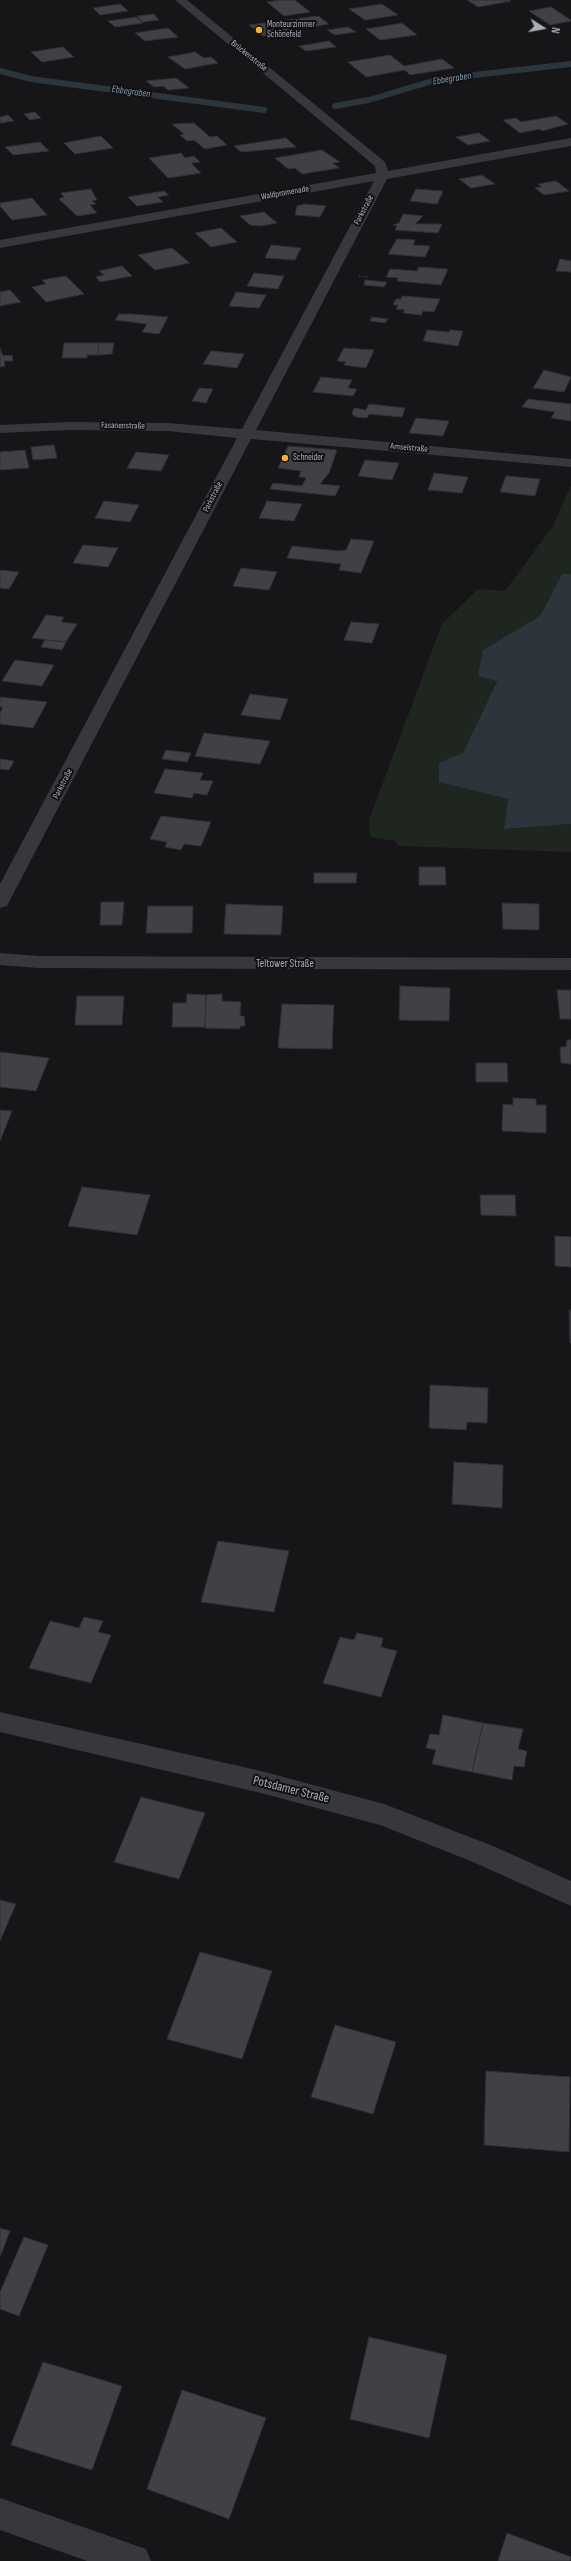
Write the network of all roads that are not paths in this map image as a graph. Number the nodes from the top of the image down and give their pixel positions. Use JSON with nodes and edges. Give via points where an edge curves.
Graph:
{"nodes":[{"id":1,"x":180,"y":0,"type":"edge"},
{"id":2,"x":571,"y":142,"type":"edge"},
{"id":3,"x":383,"y":175,"type":"junction"},
{"id":4,"x":0,"y":244,"type":"edge"},
{"id":5,"x":0,"y":429,"type":"edge"},
{"id":6,"x":246,"y":434,"type":"junction"},
{"id":7,"x":571,"y":464,"type":"edge"},
{"id":8,"x":0,"y":902,"type":"edge"},
{"id":9,"x":0,"y":959,"type":"edge"},
{"id":10,"x":571,"y":964,"type":"edge"},
{"id":11,"x":0,"y":1722,"type":"edge"},
{"id":12,"x":571,"y":1894,"type":"edge"},
{"id":13,"x":0,"y":2514,"type":"edge"},
{"id":14,"x":134,"y":2561,"type":"edge"}],
"edges":[{"from":1,"to":3,"type":"street","name":"Brückenstraße","via":[[381,165]]},
{"from":2,"to":3,"type":"street","name":"Waldpromenade"},
{"from":3,"to":4,"type":"street","name":"Waldpromenade"},
{"from":3,"to":6,"type":"street","name":"Parkstraße"},
{"from":5,"to":6,"type":"street","name":"Fasanenstraße","via":[[138,426]]},
{"from":6,"to":7,"type":"street","name":"Amselstraße"},
{"from":6,"to":8,"type":"street","name":"Parkstraße"},
{"from":9,"to":10,"type":"street","name":"Teltower Straße","via":[[38,962]]},
{"from":11,"to":12,"type":"street","name":"Potsdamer Straße","via":[[261,1782],[384,1815],[483,1854]]},
{"from":13,"to":14,"type":"street"}]}
